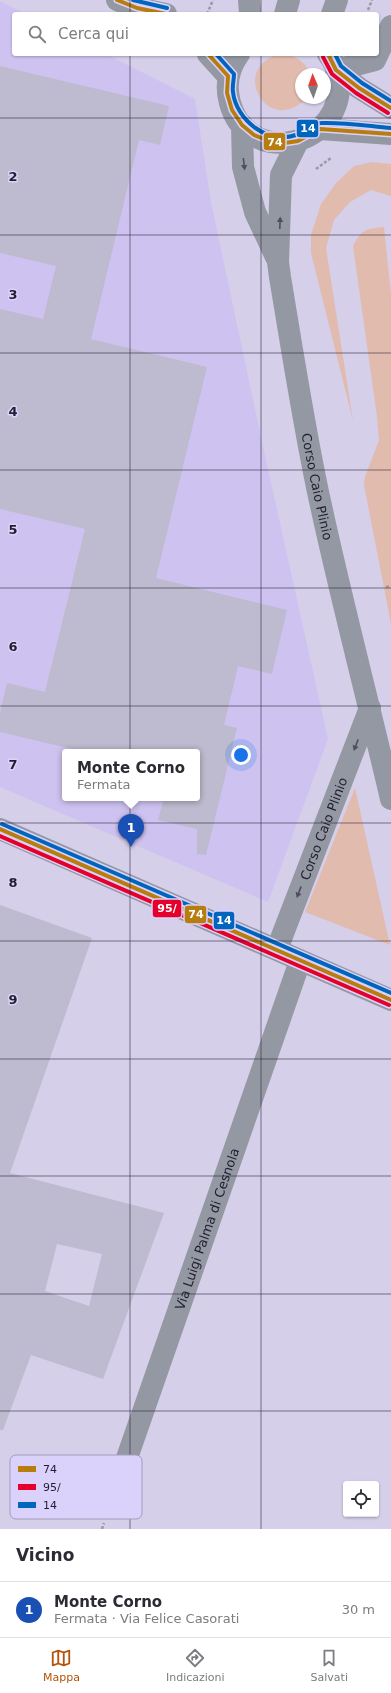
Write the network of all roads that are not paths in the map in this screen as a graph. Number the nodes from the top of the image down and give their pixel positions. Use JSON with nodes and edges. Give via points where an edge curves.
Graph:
{"nodes":[{"id":1,"x":117,"y":0,"type":"edge"},
{"id":2,"x":249,"y":0,"type":"edge"},
{"id":3,"x":289,"y":0,"type":"edge"},
{"id":4,"x":337,"y":0,"type":"edge"},
{"id":5,"x":142,"y":11,"type":"edge"},
{"id":6,"x":250,"y":12,"type":"edge"},
{"id":7,"x":286,"y":12,"type":"edge"},
{"id":8,"x":333,"y":12,"type":"edge"},
{"id":9,"x":391,"y":26,"type":"edge"},
{"id":10,"x":379,"y":52,"type":"edge"},
{"id":11,"x":210,"y":56,"type":"edge"},
{"id":12,"x":238,"y":56,"type":"edge"},
{"id":13,"x":377,"y":56,"type":"edge"},
{"id":14,"x":332,"y":62,"type":"edge"},
{"id":15,"x":228,"y":76,"type":"junction"},
{"id":16,"x":391,"y":108,"type":"edge"},
{"id":17,"x":242,"y":125,"type":"junction"},
{"id":18,"x":320,"y":129,"type":"junction"},
{"id":19,"x":391,"y":134,"type":"edge"},
{"id":20,"x":298,"y":141,"type":"junction"},
{"id":21,"x":278,"y":262,"type":"junction"},
{"id":22,"x":370,"y":708,"type":"junction"},
{"id":23,"x":391,"y":799,"type":"edge"},
{"id":24,"x":0,"y":829,"type":"edge"},
{"id":25,"x":277,"y":949,"type":"junction"},
{"id":26,"x":300,"y":961,"type":"junction"},
{"id":27,"x":391,"y":1000,"type":"edge"},
{"id":28,"x":128,"y":1455,"type":"edge"}],
"edges":[{"from":1,"to":5,"type":"street"},
{"from":2,"to":6,"type":"street"},
{"from":3,"to":7,"type":"street"},
{"from":4,"to":8,"type":"street"},
{"from":9,"to":10,"type":"street"},
{"from":11,"to":15,"type":"street"},
{"from":12,"to":15,"type":"street"},
{"from":13,"to":14,"type":"street","via":[[375,60]]},
{"from":14,"to":16,"type":"street","via":[[359,88]]},
{"from":14,"to":18,"type":"street","via":[[339,85],[338,100],[330,118]]},
{"from":15,"to":17,"type":"street","via":[[227,93],[232,110]]},
{"from":17,"to":20,"type":"street","via":[[254,135],[269,141]]},
{"from":17,"to":21,"type":"street","name":"Corso Caio Plinio","one_way":true,"via":[[243,167],[255,212]]},
{"from":18,"to":19,"type":"street"},
{"from":18,"to":20,"type":"street"},
{"from":21,"to":20,"type":"street","name":"Corso Caio Plinio","one_way":true,"via":[[281,175]]},
{"from":21,"to":22,"type":"street","name":"Corso Caio Plinio","via":[[312,458]]},
{"from":22,"to":23,"type":"street","name":"Corso Caio Plinio"},
{"from":22,"to":25,"type":"street","name":"Corso Caio Plinio","one_way":true},
{"from":24,"to":25,"type":"street"},
{"from":25,"to":26,"type":"street"},
{"from":26,"to":27,"type":"street"},
{"from":26,"to":28,"type":"street","name":"Via Luigi Palma di Cesnola"}]}
